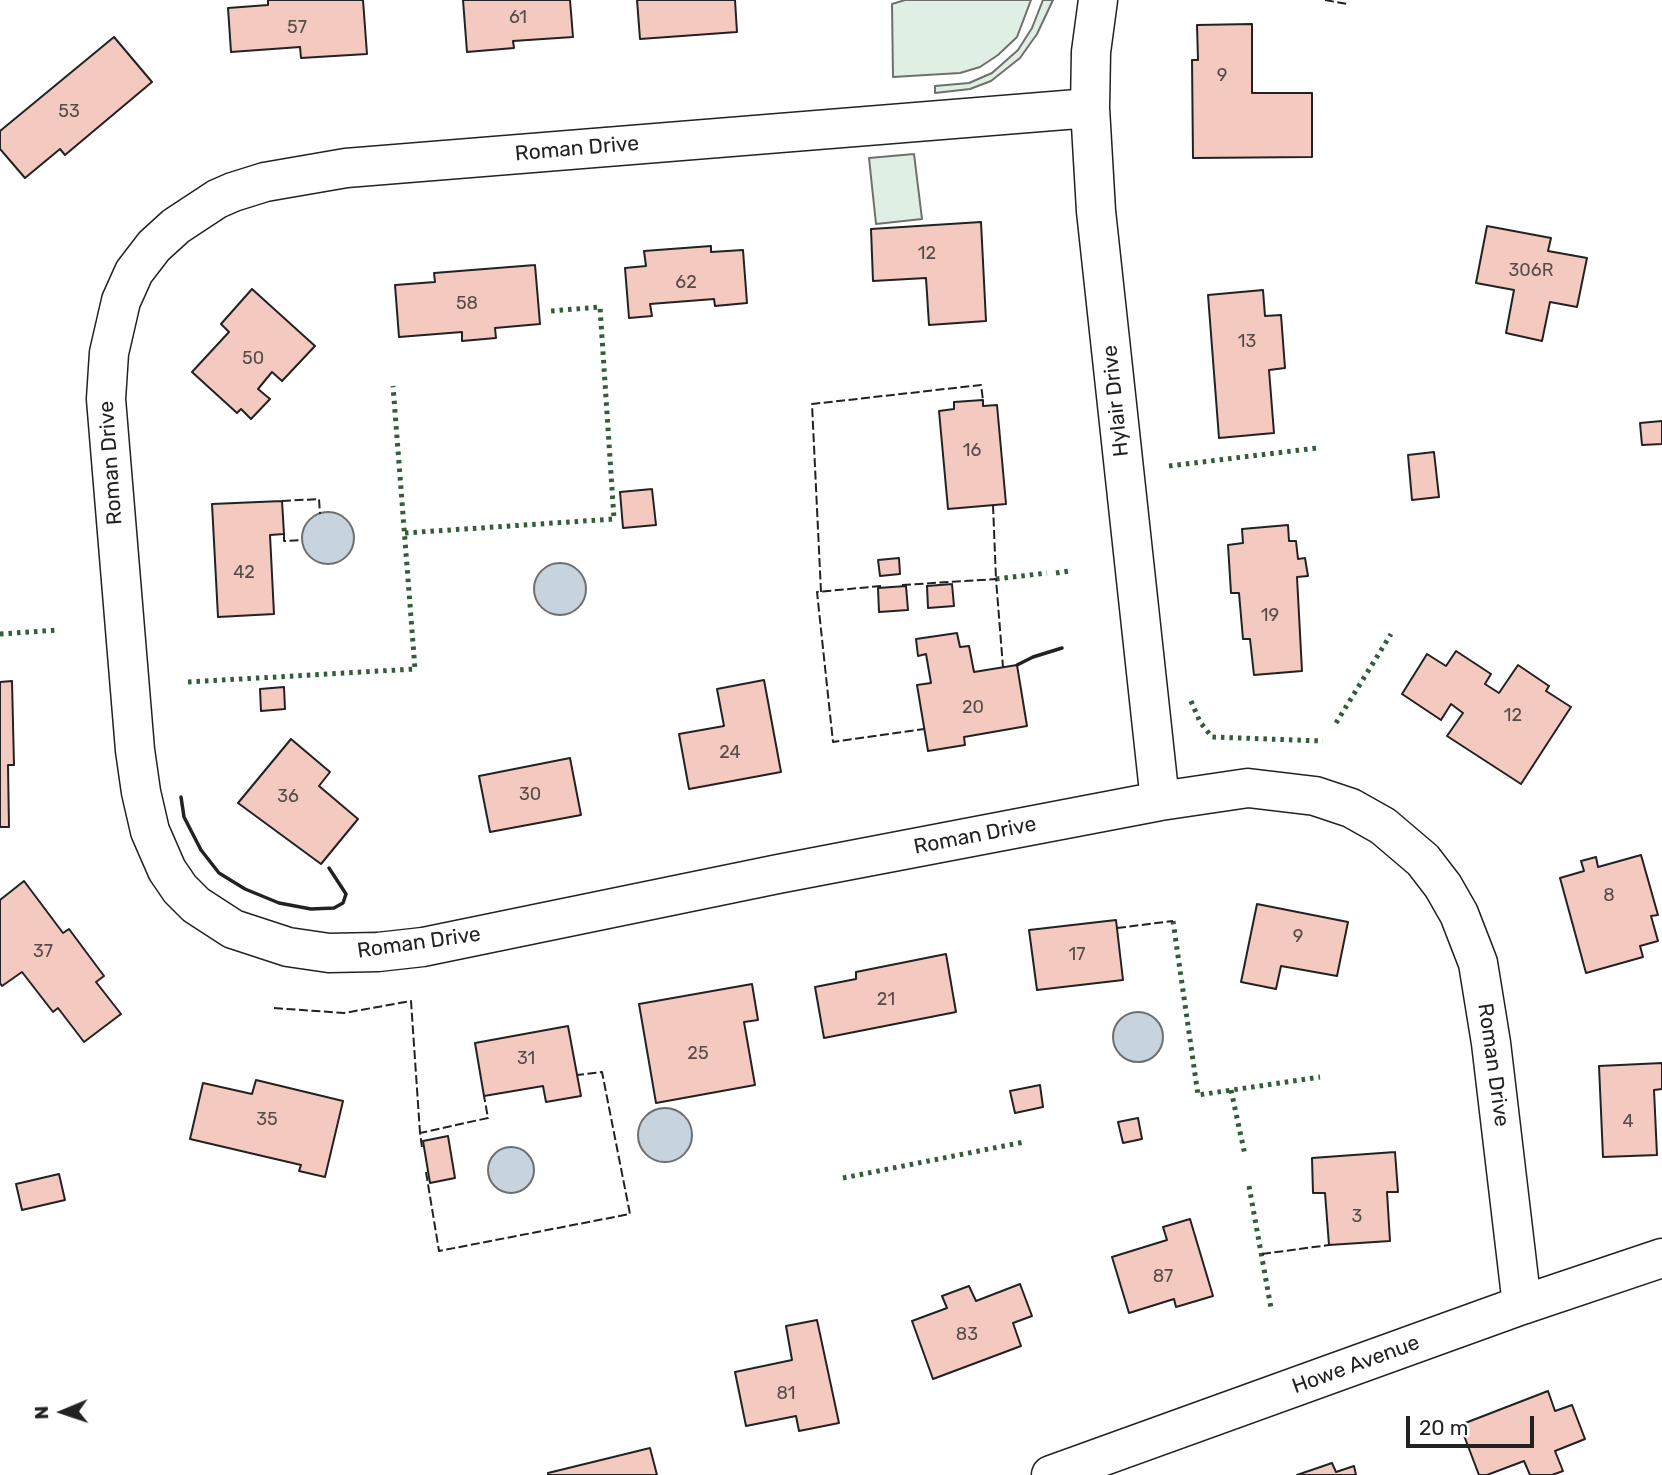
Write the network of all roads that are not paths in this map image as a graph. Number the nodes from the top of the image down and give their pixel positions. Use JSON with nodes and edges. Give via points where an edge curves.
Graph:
{"nodes":[{"id":1,"x":1098,"y":0,"type":"edge"},
{"id":2,"x":1090,"y":108,"type":"junction"},
{"id":3,"x":1160,"y":801,"type":"junction"},
{"id":4,"x":1662,"y":1258,"type":"edge"},
{"id":5,"x":1522,"y":1305,"type":"junction"},
{"id":6,"x":1051,"y":1475,"type":"edge"}],
"edges":[{"from":1,"to":2,"type":"street","name":"Hylair Drive"},
{"from":2,"to":3,"type":"street","name":"Hylair Drive","via":[[1096,211]]},
{"from":2,"to":3,"type":"street","name":"Roman Drive","via":[[346,168],[233,192],[176,226],[154,246],[127,287],[109,353],[109,448],[135,750],[150,831],[180,889],[213,918],[254,938],[329,953],[423,947]]},
{"from":3,"to":5,"type":"street","name":"Roman Drive","via":[[1248,788],[1315,796],[1383,825],[1423,860],[1443,886],[1478,962]]},
{"from":4,"to":5,"type":"street","name":"Howe Avenue"},
{"from":5,"to":6,"type":"street","name":"Howe Avenue"}]}
